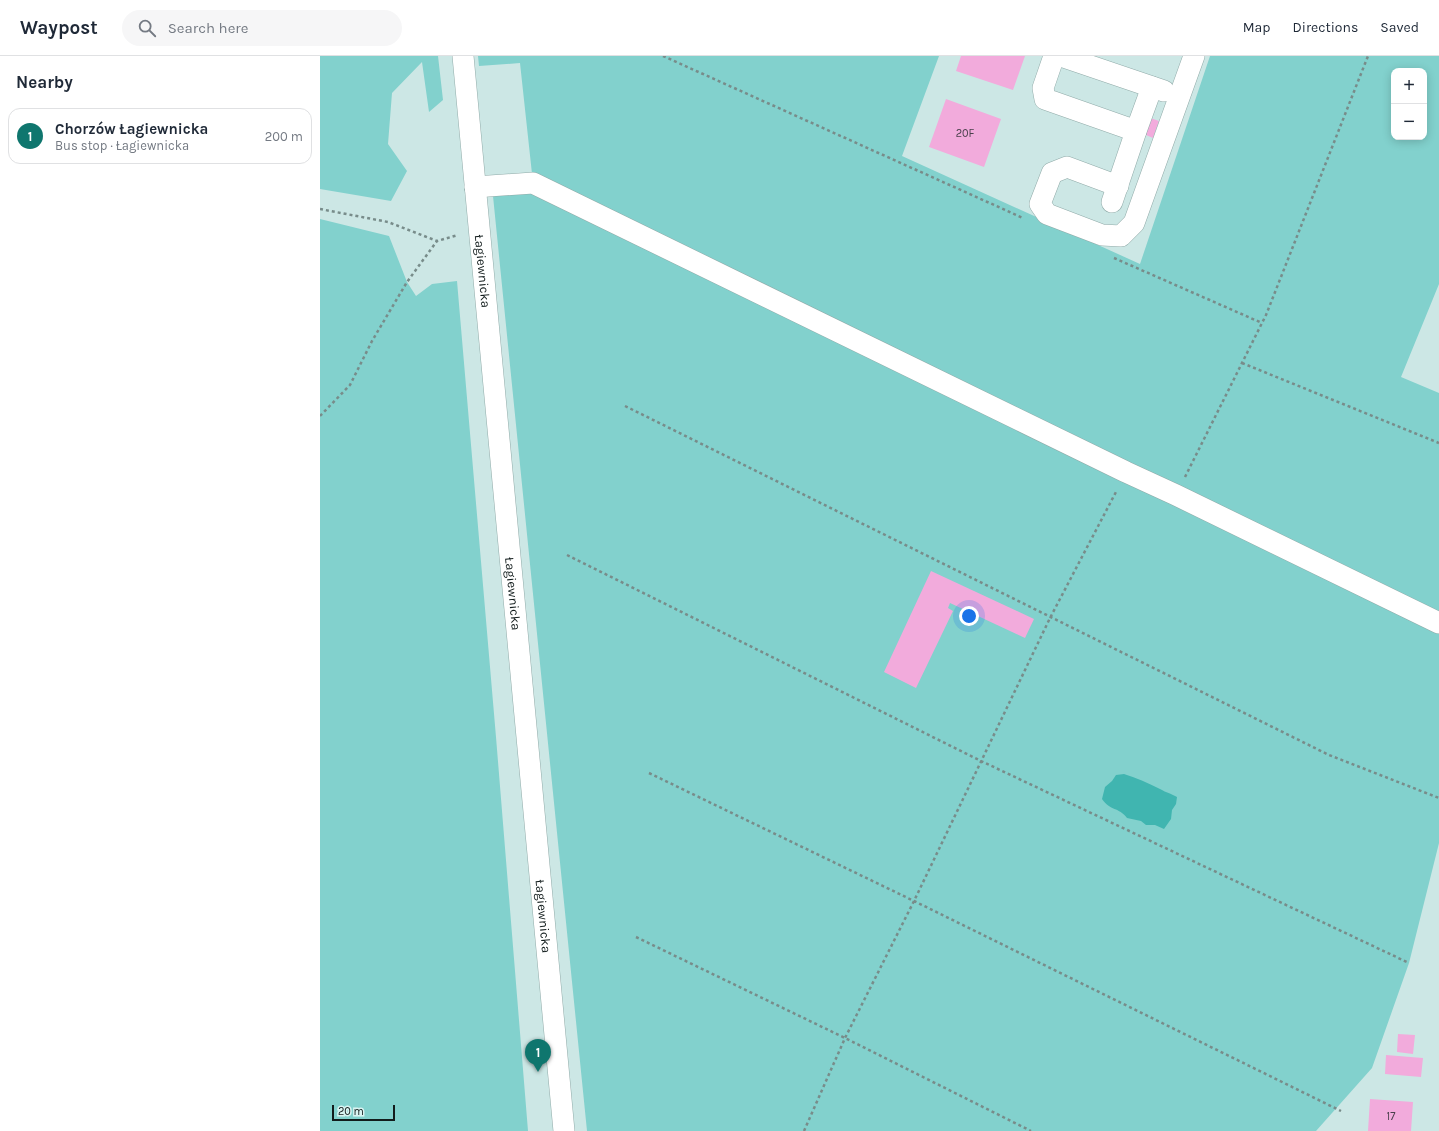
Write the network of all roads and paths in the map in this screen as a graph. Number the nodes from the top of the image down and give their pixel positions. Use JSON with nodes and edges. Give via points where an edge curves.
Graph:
{"nodes":[{"id":1,"x":463,"y":56,"type":"edge"},
{"id":2,"x":663,"y":56,"type":"edge"},
{"id":3,"x":1054,"y":56,"type":"edge"},
{"id":4,"x":1061,"y":56,"type":"edge"},
{"id":5,"x":1194,"y":56,"type":"edge"},
{"id":6,"x":1368,"y":56,"type":"edge"},
{"id":7,"x":1152,"y":88,"type":"junction"},
{"id":8,"x":1180,"y":97,"type":"junction"},
{"id":9,"x":1136,"y":131,"type":"junction"},
{"id":10,"x":475,"y":187,"type":"junction"},
{"id":11,"x":320,"y":209,"type":"edge"},
{"id":12,"x":1029,"y":220,"type":"dead end"},
{"id":13,"x":1109,"y":256,"type":"dead end"},
{"id":14,"x":1262,"y":323,"type":"junction"},
{"id":15,"x":1242,"y":363,"type":"junction"},
{"id":16,"x":625,"y":406,"type":"dead end"},
{"id":17,"x":320,"y":416,"type":"edge"},
{"id":18,"x":1439,"y":444,"type":"edge"},
{"id":19,"x":1126,"y":472,"type":"junction"},
{"id":20,"x":1176,"y":495,"type":"junction"},
{"id":21,"x":567,"y":555,"type":"dead end"},
{"id":22,"x":1050,"y":618,"type":"junction"},
{"id":23,"x":1439,"y":623,"type":"edge"},
{"id":24,"x":981,"y":761,"type":"junction"},
{"id":25,"x":649,"y":773,"type":"dead end"},
{"id":26,"x":1439,"y":798,"type":"edge"},
{"id":27,"x":914,"y":901,"type":"junction"},
{"id":28,"x":636,"y":937,"type":"dead end"},
{"id":29,"x":1410,"y":963,"type":"dead end"},
{"id":30,"x":845,"y":1038,"type":"junction"},
{"id":31,"x":1341,"y":1111,"type":"dead end"},
{"id":32,"x":564,"y":1131,"type":"edge"},
{"id":33,"x":804,"y":1131,"type":"edge"},
{"id":34,"x":1031,"y":1131,"type":"edge"}],
"edges":[{"from":1,"to":10,"type":"street","name":"Łagiewnicka"},
{"from":2,"to":12,"type":"path"},
{"from":3,"to":9,"type":"street","via":[[1043,88],[1045,100]]},
{"from":4,"to":7,"type":"street"},
{"from":5,"to":8,"type":"street"},
{"from":6,"to":14,"type":"path"},
{"from":7,"to":8,"type":"street"},
{"from":7,"to":9,"type":"street"},
{"from":8,"to":9,"type":"street","via":[[1134,223],[1121,236],[1102,235],[1047,214],[1040,204],[1052,172],[1067,167],[1115,194]]},
{"from":10,"to":19,"type":"street","via":[[533,183]]},
{"from":10,"to":32,"type":"street","name":"Łagiewnicka"},
{"from":11,"to":17,"type":"path","via":[[388,222],[437,241],[407,282],[372,341],[350,385]]},
{"from":13,"to":14,"type":"path"},
{"from":14,"to":15,"type":"path"},
{"from":15,"to":18,"type":"path"},
{"from":15,"to":20,"type":"path"},
{"from":16,"to":22,"type":"path"},
{"from":19,"to":20,"type":"street"},
{"from":19,"to":22,"type":"path"},
{"from":20,"to":23,"type":"street"},
{"from":21,"to":24,"type":"path"},
{"from":22,"to":24,"type":"path"},
{"from":22,"to":26,"type":"path","via":[[1329,755]]},
{"from":24,"to":27,"type":"path"},
{"from":24,"to":29,"type":"path"},
{"from":25,"to":27,"type":"path"},
{"from":27,"to":30,"type":"path"},
{"from":27,"to":31,"type":"path"},
{"from":28,"to":30,"type":"path"},
{"from":30,"to":33,"type":"path"},
{"from":30,"to":34,"type":"path"}]}
